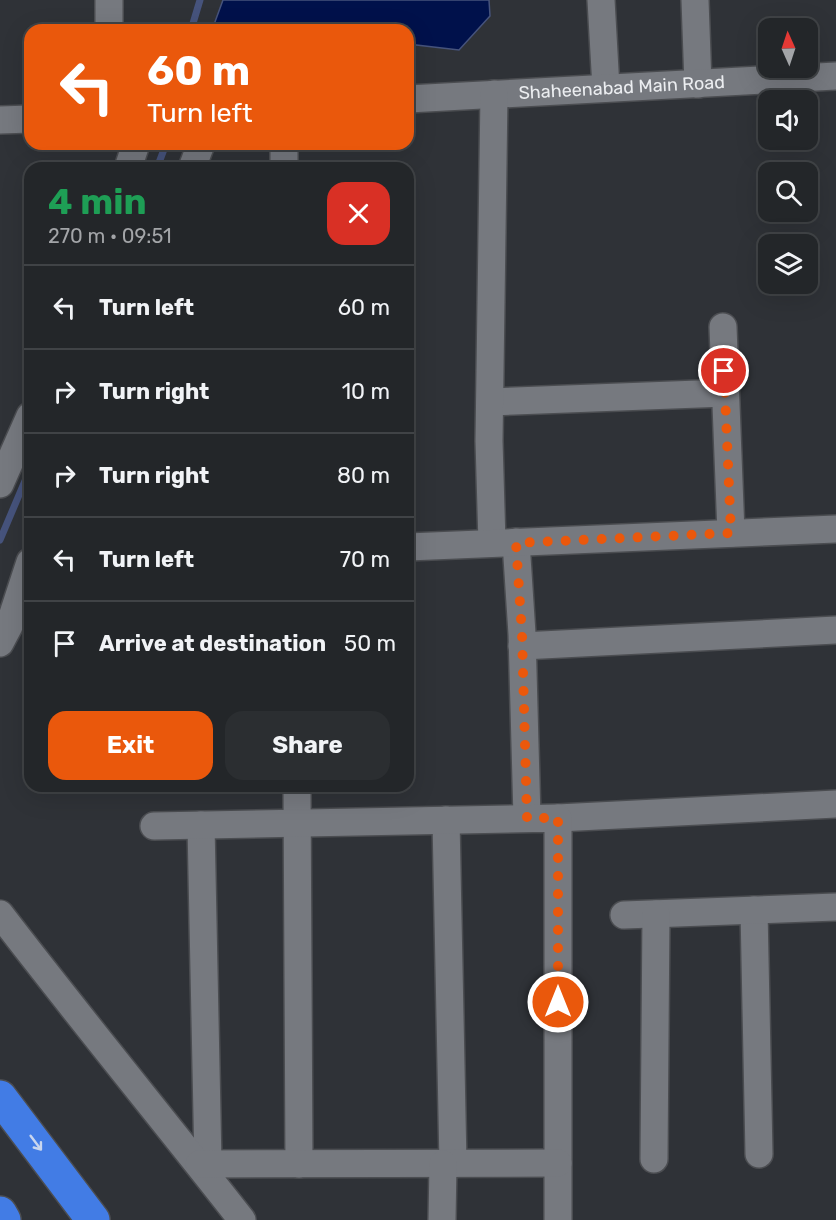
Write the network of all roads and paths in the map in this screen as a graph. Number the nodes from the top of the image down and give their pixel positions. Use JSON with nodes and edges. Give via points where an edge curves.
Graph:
{"nodes":[{"id":1,"x":109,"y":0,"type":"edge"},
{"id":2,"x":601,"y":0,"type":"edge"},
{"id":3,"x":695,"y":0,"type":"edge"},
{"id":4,"x":109,"y":24,"type":"edge"},
{"id":5,"x":836,"y":76,"type":"edge"},
{"id":6,"x":698,"y":84,"type":"junction"},
{"id":7,"x":606,"y":88,"type":"junction"},
{"id":8,"x":494,"y":94,"type":"junction"},
{"id":9,"x":414,"y":99,"type":"edge"},
{"id":10,"x":24,"y":118,"type":"edge"},
{"id":11,"x":0,"y":120,"type":"edge"},
{"id":12,"x":723,"y":327,"type":"dead end"},
{"id":13,"x":725,"y":393,"type":"junction"},
{"id":14,"x":490,"y":402,"type":"junction"},
{"id":15,"x":24,"y":429,"type":"edge"},
{"id":16,"x":0,"y":483,"type":"edge"},
{"id":17,"x":836,"y":529,"type":"edge"},
{"id":18,"x":731,"y":533,"type":"junction"},
{"id":19,"x":504,"y":543,"type":"junction"},
{"id":20,"x":414,"y":547,"type":"edge"},
{"id":21,"x":24,"y":580,"type":"edge"},
{"id":22,"x":836,"y":630,"type":"edge"},
{"id":23,"x":0,"y":643,"type":"edge"},
{"id":24,"x":522,"y":646,"type":"junction"},
{"id":25,"x":297,"y":792,"type":"edge"},
{"id":26,"x":836,"y":804,"type":"edge"},
{"id":27,"x":527,"y":818,"type":"junction"},
{"id":28,"x":558,"y":818,"type":"junction"},
{"id":29,"x":446,"y":820,"type":"junction"},
{"id":30,"x":297,"y":823,"type":"junction"},
{"id":31,"x":201,"y":825,"type":"junction"},
{"id":32,"x":154,"y":826,"type":"dead end"},
{"id":33,"x":836,"y":907,"type":"edge"},
{"id":34,"x":754,"y":910,"type":"junction"},
{"id":35,"x":0,"y":914,"type":"edge"},
{"id":36,"x":656,"y":914,"type":"junction"},
{"id":37,"x":624,"y":915,"type":"dead end"},
{"id":38,"x":0,"y":1096,"type":"edge"},
{"id":39,"x":759,"y":1154,"type":"dead end"},
{"id":40,"x":654,"y":1159,"type":"dead end"},
{"id":41,"x":558,"y":1163,"type":"junction"},
{"id":42,"x":203,"y":1164,"type":"junction"},
{"id":43,"x":299,"y":1164,"type":"junction"},
{"id":44,"x":448,"y":1164,"type":"junction"},
{"id":45,"x":0,"y":1212,"type":"edge"},
{"id":46,"x":4,"y":1220,"type":"edge"},
{"id":47,"x":93,"y":1220,"type":"edge"},
{"id":48,"x":242,"y":1220,"type":"edge"},
{"id":49,"x":442,"y":1220,"type":"edge"},
{"id":50,"x":558,"y":1220,"type":"edge"}],
"edges":[{"from":1,"to":4,"type":"street"},
{"from":2,"to":7,"type":"street"},
{"from":3,"to":6,"type":"street"},
{"from":5,"to":6,"type":"street","name":"Shaheenabad Main Road"},
{"from":6,"to":7,"type":"street","name":"Shaheenabad Main Road"},
{"from":7,"to":8,"type":"street","name":"Shaheenabad Main Road"},
{"from":8,"to":9,"type":"street","name":"Shaheenabad Main Road"},
{"from":8,"to":14,"type":"street"},
{"from":10,"to":11,"type":"street"},
{"from":12,"to":13,"type":"street"},
{"from":13,"to":14,"type":"street"},
{"from":13,"to":18,"type":"street"},
{"from":14,"to":19,"type":"street","via":[[489,441]]},
{"from":15,"to":16,"type":"street"},
{"from":17,"to":18,"type":"street"},
{"from":18,"to":19,"type":"street"},
{"from":19,"to":20,"type":"street"},
{"from":19,"to":24,"type":"street"},
{"from":21,"to":23,"type":"street"},
{"from":22,"to":24,"type":"street"},
{"from":24,"to":27,"type":"street"},
{"from":25,"to":30,"type":"street"},
{"from":26,"to":28,"type":"street"},
{"from":27,"to":28,"type":"street"},
{"from":27,"to":29,"type":"street"},
{"from":28,"to":41,"type":"street"},
{"from":29,"to":30,"type":"street"},
{"from":29,"to":44,"type":"street"},
{"from":30,"to":31,"type":"street"},
{"from":30,"to":43,"type":"street"},
{"from":31,"to":32,"type":"street"},
{"from":31,"to":42,"type":"street"},
{"from":33,"to":34,"type":"street"},
{"from":34,"to":36,"type":"street"},
{"from":34,"to":39,"type":"street"},
{"from":35,"to":42,"type":"street"},
{"from":36,"to":37,"type":"street"},
{"from":36,"to":40,"type":"street"},
{"from":38,"to":47,"type":"highway","one_way":true},
{"from":41,"to":44,"type":"street"},
{"from":41,"to":50,"type":"street"},
{"from":42,"to":43,"type":"street"},
{"from":42,"to":48,"type":"street"},
{"from":43,"to":44,"type":"street"},
{"from":44,"to":49,"type":"street"},
{"from":45,"to":46,"type":"highway"}]}
